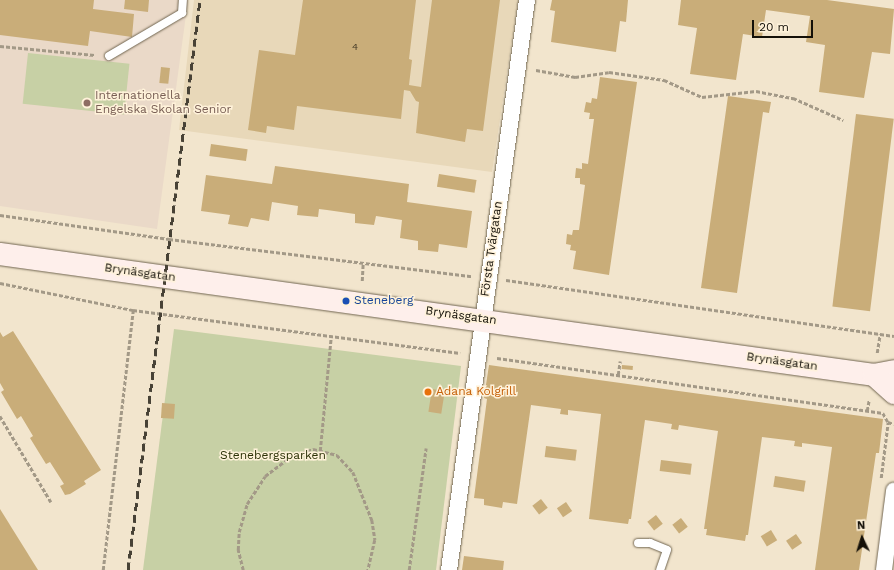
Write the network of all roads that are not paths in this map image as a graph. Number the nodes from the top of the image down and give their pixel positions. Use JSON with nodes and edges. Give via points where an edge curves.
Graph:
{"nodes":[{"id":1,"x":183,"y":0,"type":"edge"},
{"id":2,"x":526,"y":0,"type":"edge"},
{"id":3,"x":109,"y":56,"type":"road end"},
{"id":4,"x":0,"y":254,"type":"edge"},
{"id":5,"x":483,"y":319,"type":"junction"},
{"id":6,"x":884,"y":373,"type":"edge"},
{"id":7,"x":894,"y":393,"type":"edge"},
{"id":8,"x":894,"y":491,"type":"edge"},
{"id":9,"x":638,"y":543,"type":"dead end"},
{"id":10,"x":449,"y":570,"type":"edge"},
{"id":11,"x":660,"y":570,"type":"edge"},
{"id":12,"x":884,"y":570,"type":"edge"}],
"edges":[{"from":1,"to":3,"type":"lane","via":[[182,13]]},
{"from":2,"to":5,"type":"street","name":"Första Tvärgatan"},
{"from":4,"to":5,"type":"street","name":"Brynäsgatan"},
{"from":5,"to":6,"type":"street","name":"Brynäsgatan"},
{"from":5,"to":10,"type":"street","name":"Första Tvärgatan"},
{"from":6,"to":7,"type":"street","name":"Brynäsgatan"},
{"from":8,"to":12,"type":"street"},
{"from":9,"to":11,"type":"lane","via":[[650,543],[667,550]]}]}
